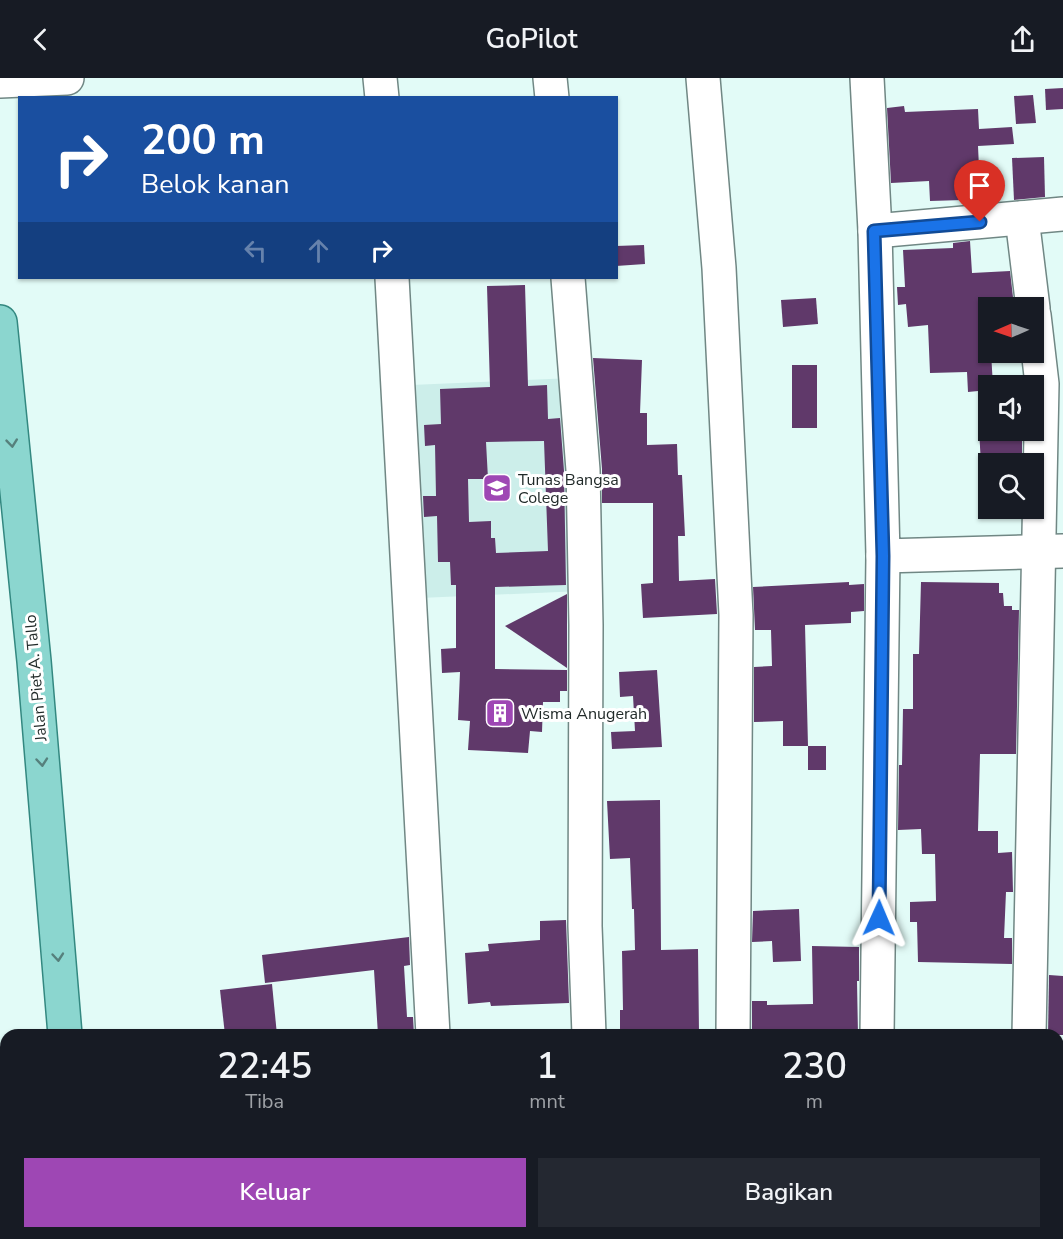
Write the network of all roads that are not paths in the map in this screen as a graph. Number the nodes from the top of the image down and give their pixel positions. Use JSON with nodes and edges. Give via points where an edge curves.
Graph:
{"nodes":[{"id":1,"x":67,"y":78,"type":"edge"},
{"id":2,"x":380,"y":78,"type":"edge"},
{"id":3,"x":550,"y":78,"type":"edge"},
{"id":4,"x":703,"y":78,"type":"edge"},
{"id":5,"x":867,"y":78,"type":"edge"},
{"id":6,"x":0,"y":81,"type":"edge"},
{"id":7,"x":381,"y":96,"type":"edge"},
{"id":8,"x":552,"y":96,"type":"edge"},
{"id":9,"x":1063,"y":214,"type":"edge"},
{"id":10,"x":1022,"y":218,"type":"junction"},
{"id":11,"x":874,"y":231,"type":"junction"},
{"id":12,"x":392,"y":279,"type":"edge"},
{"id":13,"x":568,"y":279,"type":"edge"},
{"id":14,"x":1032,"y":297,"type":"edge"},
{"id":15,"x":0,"y":322,"type":"edge"},
{"id":16,"x":1044,"y":353,"type":"edge"},
{"id":17,"x":1052,"y":384,"type":"edge"},
{"id":18,"x":1051,"y":551,"type":"edge"},
{"id":19,"x":883,"y":556,"type":"junction"},
{"id":20,"x":64,"y":1029,"type":"edge"},
{"id":21,"x":433,"y":1029,"type":"edge"},
{"id":22,"x":589,"y":1029,"type":"edge"},
{"id":23,"x":733,"y":1029,"type":"edge"},
{"id":24,"x":878,"y":1029,"type":"edge"},
{"id":25,"x":1029,"y":1029,"type":"edge"}],
"edges":[{"from":1,"to":6,"type":"street"},
{"from":2,"to":7,"type":"street"},
{"from":3,"to":8,"type":"street"},
{"from":4,"to":23,"type":"street","via":[[719,268],[736,615]]},
{"from":5,"to":11,"type":"street"},
{"from":9,"to":10,"type":"street"},
{"from":10,"to":11,"type":"street"},
{"from":10,"to":14,"type":"street"},
{"from":11,"to":19,"type":"street"},
{"from":12,"to":21,"type":"street"},
{"from":13,"to":22,"type":"street","via":[[583,470]]},
{"from":15,"to":20,"type":"main road","name":"Jalan Piet A. Tallo","one_way":true,"via":[[34,661]]},
{"from":16,"to":17,"type":"street"},
{"from":17,"to":18,"type":"street"},
{"from":18,"to":19,"type":"street"},
{"from":18,"to":25,"type":"street"},
{"from":19,"to":24,"type":"street"}]}
